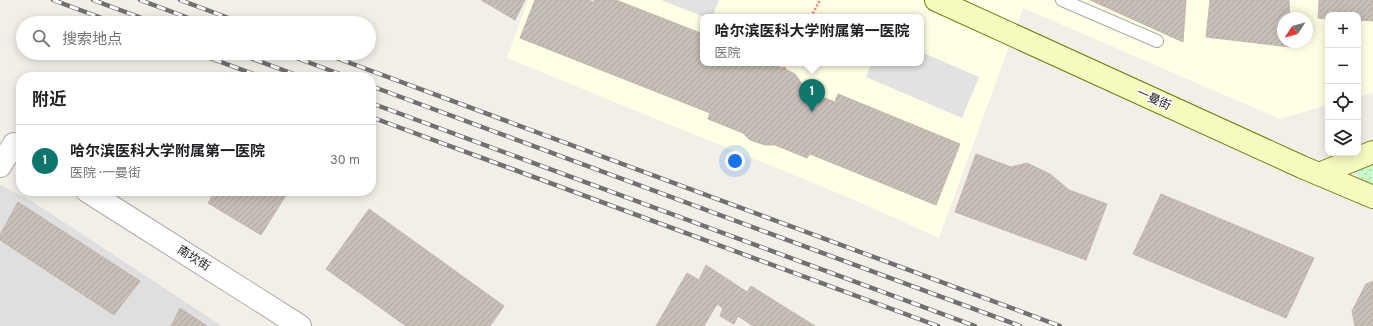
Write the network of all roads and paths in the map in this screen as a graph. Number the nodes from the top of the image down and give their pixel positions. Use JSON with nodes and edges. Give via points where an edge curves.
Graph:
{"nodes":[{"id":1,"x":820,"y":0,"type":"edge"},
{"id":2,"x":936,"y":0,"type":"edge"},
{"id":3,"x":1062,"y":0,"type":"edge"},
{"id":4,"x":813,"y":14,"type":"edge"},
{"id":5,"x":1157,"y":41,"type":"dead end"},
{"id":6,"x":786,"y":66,"type":"edge"},
{"id":7,"x":784,"y":69,"type":"dead end"},
{"id":8,"x":1373,"y":138,"type":"edge"},
{"id":9,"x":1361,"y":143,"type":"edge"},
{"id":10,"x":12,"y":144,"type":"edge"},
{"id":11,"x":1373,"y":152,"type":"edge"},
{"id":12,"x":1331,"y":156,"type":"edge"},
{"id":13,"x":0,"y":166,"type":"edge"},
{"id":14,"x":1311,"y":170,"type":"junction"},
{"id":15,"x":95,"y":196,"type":"edge"},
{"id":16,"x":1373,"y":197,"type":"edge"},
{"id":17,"x":300,"y":326,"type":"edge"}],
"edges":[{"from":1,"to":4,"type":"path"},
{"from":2,"to":14,"type":"main road","name":"一曼街"},
{"from":3,"to":5,"type":"lane"},
{"from":6,"to":7,"type":"path"},
{"from":8,"to":9,"type":"main road"},
{"from":10,"to":13,"type":"street"},
{"from":11,"to":14,"type":"main road"},
{"from":12,"to":14,"type":"main road"},
{"from":14,"to":16,"type":"main road","name":"一曼街"},
{"from":15,"to":17,"type":"street","name":"南坎街"}]}
